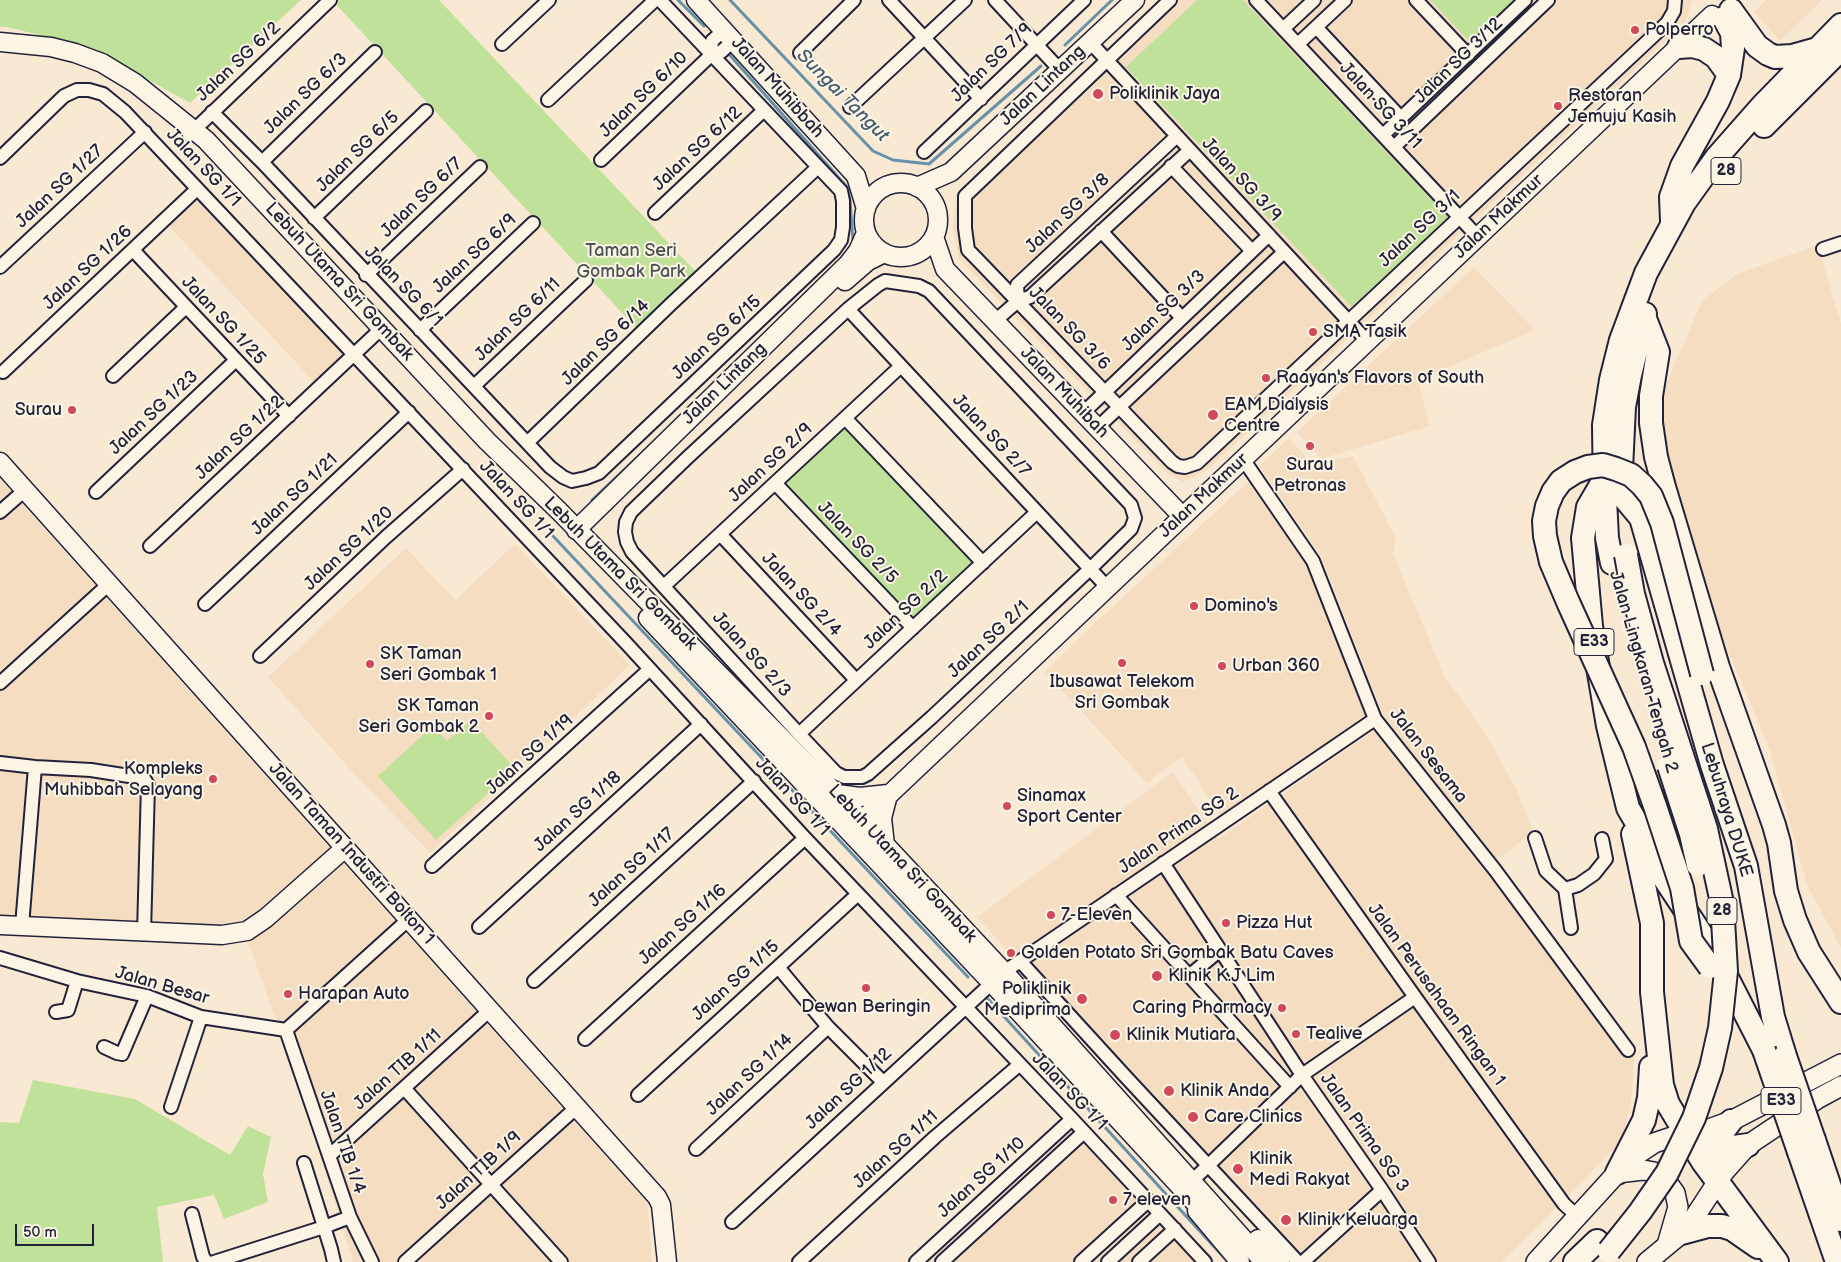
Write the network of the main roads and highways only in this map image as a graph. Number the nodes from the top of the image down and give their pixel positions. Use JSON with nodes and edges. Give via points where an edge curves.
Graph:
{"nodes":[{"id":1,"x":1724,"y":6,"type":"edge"},
{"id":2,"x":1841,"y":25,"type":"edge"},
{"id":3,"x":1679,"y":47,"type":"road end"},
{"id":4,"x":1817,"y":49,"type":"junction"},
{"id":5,"x":1841,"y":49,"type":"edge"},
{"id":6,"x":1729,"y":75,"type":"junction"},
{"id":7,"x":1672,"y":223,"type":"junction"},
{"id":8,"x":1644,"y":316,"type":"junction"},
{"id":9,"x":1612,"y":486,"type":"junction"},
{"id":10,"x":1619,"y":559,"type":"junction"},
{"id":11,"x":1628,"y":808,"type":"junction"},
{"id":12,"x":1746,"y":866,"type":"junction"},
{"id":13,"x":1710,"y":967,"type":"junction"},
{"id":14,"x":1652,"y":992,"type":"junction"},
{"id":15,"x":1840,"y":997,"type":"edge"},
{"id":16,"x":1841,"y":1064,"type":"edge"},
{"id":17,"x":1841,"y":1086,"type":"edge"},
{"id":18,"x":1731,"y":1120,"type":"junction"},
{"id":19,"x":1685,"y":1134,"type":"junction"},
{"id":20,"x":1748,"y":1145,"type":"junction"},
{"id":21,"x":1806,"y":1146,"type":"junction"},
{"id":22,"x":1713,"y":1150,"type":"junction"},
{"id":23,"x":1617,"y":1173,"type":"junction"},
{"id":24,"x":1718,"y":1182,"type":"junction"},
{"id":25,"x":1841,"y":1220,"type":"edge"},
{"id":26,"x":1674,"y":1239,"type":"junction"},
{"id":27,"x":1601,"y":1251,"type":"edge"},
{"id":28,"x":1775,"y":1260,"type":"edge"},
{"id":29,"x":1536,"y":1262,"type":"edge"},
{"id":30,"x":1575,"y":1262,"type":"edge"},
{"id":31,"x":1647,"y":1262,"type":"edge"},
{"id":32,"x":1837,"y":1262,"type":"edge"}],
"edges":[{"from":1,"to":4,"type":"highway","via":[[1757,46],[1768,54],[1792,56]]},
{"from":1,"to":6,"type":"highway","via":[[1732,33]]},
{"from":2,"to":4,"type":"highway","name":"Jalan Lingkaran Tengah 2","number":"28"},
{"from":3,"to":6,"type":"highway","via":[[1704,49],[1716,57]]},
{"from":4,"to":7,"type":"highway","name":"Jalan Lingkaran Tengah 2","number":"28","via":[[1733,138],[1699,181]]},
{"from":5,"to":8,"type":"highway","name":"Jalan Lingkaran Tengah 2","number":"28","via":[[1772,118],[1729,167],[1697,211],[1668,260]]},
{"from":6,"to":7,"type":"highway","via":[[1682,166],[1671,197]]},
{"from":7,"to":9,"type":"highway","name":"Jalan Lingkaran Tengah 2","number":"28","via":[[1646,272],[1620,340],[1604,425]]},
{"from":8,"to":9,"type":"highway","name":"Jalan Lingkaran Tengah 2","number":"28","via":[[1630,374]]},
{"from":8,"to":15,"type":"highway","via":[[1658,352],[1651,396],[1651,423],[1664,488],[1718,667],[1774,824],[1794,920],[1809,952]]},
{"from":9,"to":10,"type":"highway","name":"Jalan Lingkaran Tengah 2","number":"28","via":[[1623,539]]},
{"from":9,"to":11,"type":"highway","name":"Lebuhraya DUKE","number":"E33","via":[[1588,507],[1583,538],[1591,626],[1606,717]]},
{"from":9,"to":12,"type":"highway","name":"Lebuhraya DUKE","number":"E33","via":[[1641,518],[1712,765]]},
{"from":10,"to":13,"type":"highway","name":"Jalan Lingkaran Tengah 2","number":"28","bridge":true,"via":[[1619,597],[1636,662],[1691,834],[1708,905]]},
{"from":10,"to":27,"type":"highway","name":"Jalan Lingkaran Tengah 2","number":"28","bridge":true,"via":[[1633,594],[1706,828],[1722,903],[1726,971],[1720,1028],[1694,1118],[1667,1173],[1640,1212]]},
{"from":11,"to":14,"type":"highway","via":[[1652,923]]},
{"from":11,"to":21,"type":"highway","name":"Lebuhraya DUKE","number":"E33","bridge":true,"via":[[1660,872],[1716,956],[1764,1050]]},
{"from":12,"to":13,"type":"highway","bridge":true,"via":[[1744,823],[1662,523],[1651,496],[1631,475],[1616,469],[1588,467],[1575,472],[1561,481],[1547,506],[1545,536],[1551,562],[1634,747],[1682,888],[1691,941]]},
{"from":12,"to":21,"type":"highway","name":"Lebuhraya DUKE","number":"E33","bridge":true,"via":[[1773,1017]]},
{"from":13,"to":27,"type":"highway","name":"Jalan Lingkaran Tengah 2","number":"28","via":[[1705,1028],[1681,1113],[1653,1168]]},
{"from":14,"to":19,"type":"highway","via":[[1662,1085],[1668,1104]]},
{"from":14,"to":23,"type":"highway","via":[[1649,1098],[1644,1120]]},
{"from":16,"to":18,"type":"main road"},
{"from":17,"to":20,"type":"main road","via":[[1817,1098]]},
{"from":18,"to":19,"type":"main road"},
{"from":18,"to":22,"type":"highway"},
{"from":19,"to":22,"type":"highway","via":[[1702,1148]]},
{"from":19,"to":23,"type":"main road","via":[[1654,1143]]},
{"from":19,"to":24,"type":"highway"},
{"from":20,"to":22,"type":"highway"},
{"from":20,"to":24,"type":"main road"},
{"from":21,"to":25,"type":"highway","name":"Lebuhraya DUKE","number":"E33"},
{"from":21,"to":32,"type":"highway","name":"Lebuhraya DUKE","number":"E33"},
{"from":22,"to":24,"type":"highway","via":[[1713,1168]]},
{"from":23,"to":26,"type":"main road","via":[[1643,1170],[1654,1172],[1667,1182],[1678,1207]]},
{"from":23,"to":29,"type":"main road"},
{"from":24,"to":26,"type":"main road","via":[[1692,1221]]},
{"from":24,"to":28,"type":"highway"},
{"from":26,"to":28,"type":"highway","via":[[1708,1226],[1722,1226],[1732,1229]]},
{"from":26,"to":31,"type":"main road"},
{"from":27,"to":30,"type":"highway","name":"Jalan Lingkaran Tengah 2","number":"28"}]}
